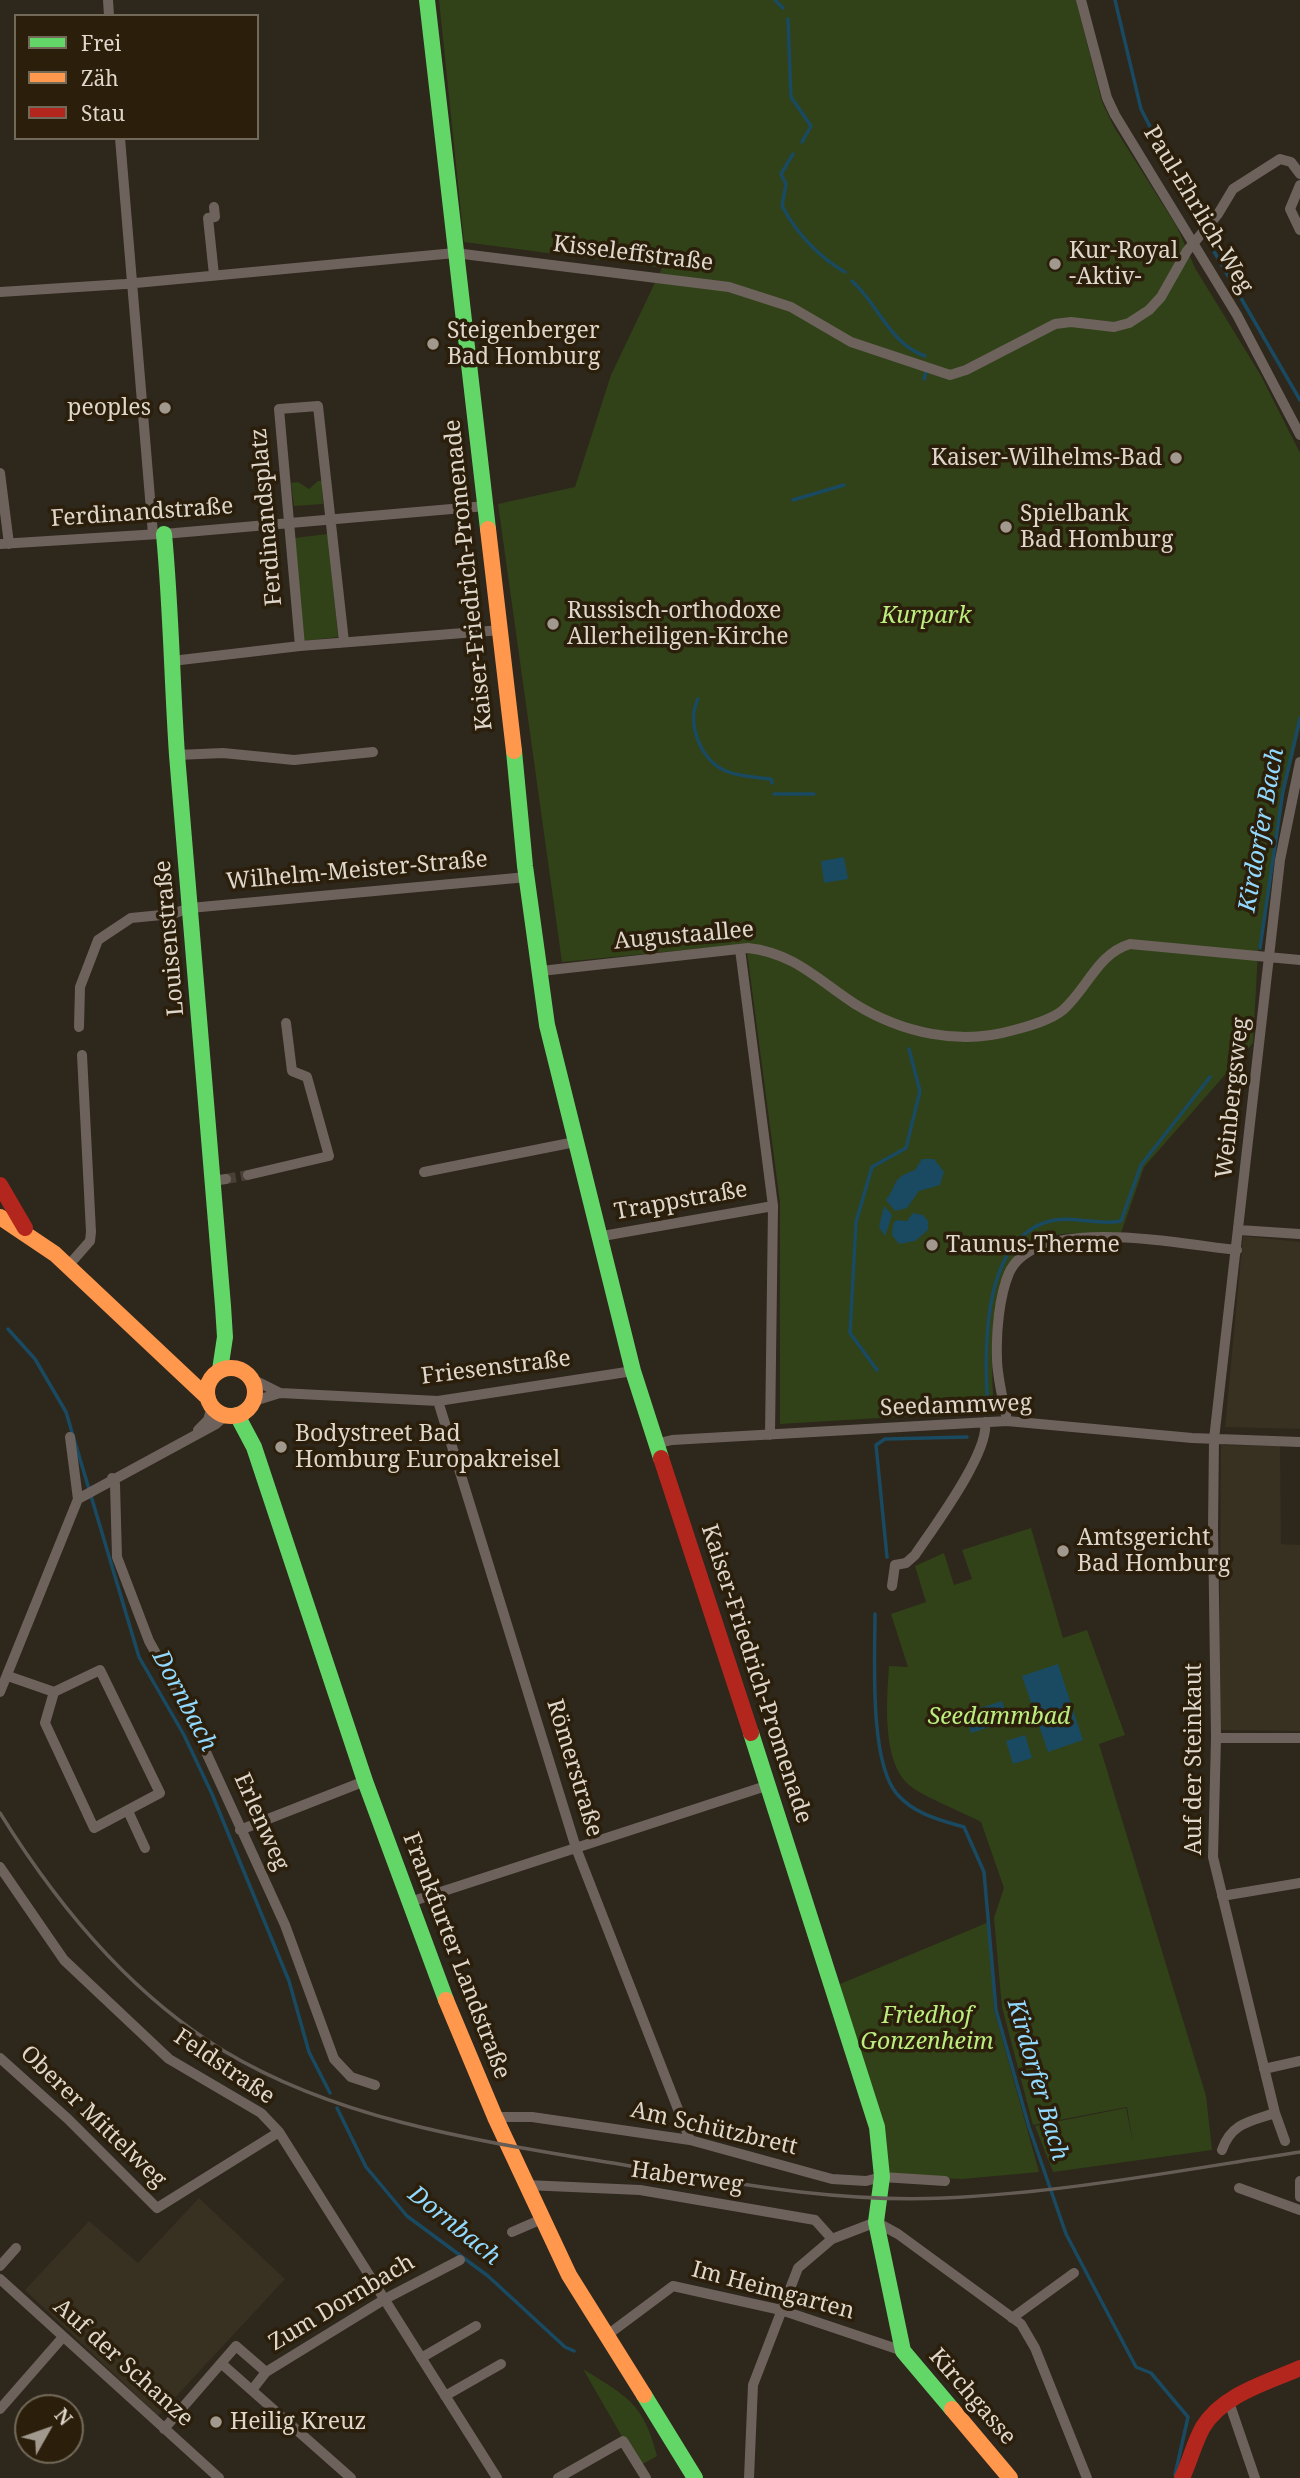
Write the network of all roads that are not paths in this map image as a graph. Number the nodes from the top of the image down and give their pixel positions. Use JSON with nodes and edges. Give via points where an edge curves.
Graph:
{"nodes":[{"id":1,"x":427,"y":0,"type":"edge"},
{"id":2,"x":1081,"y":0,"type":"edge"},
{"id":3,"x":121,"y":140,"type":"edge"},
{"id":4,"x":1300,"y":174,"type":"edge"},
{"id":5,"x":1300,"y":185,"type":"edge"},
{"id":6,"x":214,"y":207,"type":"dead end"},
{"id":7,"x":1300,"y":230,"type":"edge"},
{"id":8,"x":1192,"y":245,"type":"junction"},
{"id":9,"x":455,"y":253,"type":"junction"},
{"id":10,"x":214,"y":275,"type":"junction"},
{"id":11,"x":131,"y":283,"type":"junction"},
{"id":12,"x":0,"y":292,"type":"edge"},
{"id":13,"x":1300,"y":435,"type":"edge"},
{"id":14,"x":0,"y":473,"type":"edge"},
{"id":15,"x":486,"y":506,"type":"junction"},
{"id":16,"x":332,"y":518,"type":"junction"},
{"id":17,"x":289,"y":523,"type":"junction"},
{"id":18,"x":159,"y":534,"type":"junction"},
{"id":19,"x":3,"y":545,"type":"edge"},
{"id":20,"x":501,"y":630,"type":"junction"},
{"id":21,"x":344,"y":642,"type":"junction"},
{"id":22,"x":300,"y":646,"type":"junction"},
{"id":23,"x":172,"y":661,"type":"junction"},
{"id":24,"x":373,"y":752,"type":"dead end"},
{"id":25,"x":177,"y":755,"type":"junction"},
{"id":26,"x":1300,"y":762,"type":"edge"},
{"id":27,"x":527,"y":877,"type":"junction"},
{"id":28,"x":190,"y":908,"type":"junction"},
{"id":29,"x":740,"y":949,"type":"junction"},
{"id":30,"x":1269,"y":958,"type":"junction"},
{"id":31,"x":1300,"y":960,"type":"edge"},
{"id":32,"x":541,"y":971,"type":"junction"},
{"id":33,"x":286,"y":1023,"type":"dead end"},
{"id":34,"x":79,"y":1027,"type":"dead end"},
{"id":35,"x":82,"y":1055,"type":"dead end"},
{"id":36,"x":575,"y":1142,"type":"junction"},
{"id":37,"x":424,"y":1172,"type":"dead end"},
{"id":38,"x":248,"y":1175,"type":"tunnel mouth"},
{"id":39,"x":0,"y":1185,"type":"edge"},
{"id":40,"x":773,"y":1206,"type":"junction"},
{"id":41,"x":0,"y":1217,"type":"edge"},
{"id":42,"x":23,"y":1230,"type":"junction"},
{"id":43,"x":1239,"y":1230,"type":"junction"},
{"id":44,"x":0,"y":1234,"type":"edge"},
{"id":45,"x":1300,"y":1234,"type":"edge"},
{"id":46,"x":597,"y":1237,"type":"junction"},
{"id":47,"x":1237,"y":1250,"type":"junction"},
{"id":48,"x":68,"y":1266,"type":"junction"},
{"id":49,"x":225,"y":1337,"type":"junction"},
{"id":50,"x":632,"y":1371,"type":"junction"},
{"id":51,"x":248,"y":1375,"type":"junction"},
{"id":52,"x":281,"y":1393,"type":"junction"},
{"id":53,"x":219,"y":1398,"type":"junction"},
{"id":54,"x":438,"y":1401,"type":"junction"},
{"id":55,"x":253,"y":1403,"type":"junction"},
{"id":56,"x":1007,"y":1421,"type":"junction"},
{"id":57,"x":985,"y":1422,"type":"junction"},
{"id":58,"x":770,"y":1435,"type":"junction"},
{"id":59,"x":70,"y":1437,"type":"dead end"},
{"id":60,"x":191,"y":1437,"type":"junction"},
{"id":61,"x":1214,"y":1439,"type":"junction"},
{"id":62,"x":1300,"y":1442,"type":"edge"},
{"id":63,"x":656,"y":1444,"type":"junction"},
{"id":64,"x":254,"y":1447,"type":"junction"},
{"id":65,"x":107,"y":1481,"type":"junction"},
{"id":66,"x":80,"y":1497,"type":"junction"},
{"id":67,"x":892,"y":1586,"type":"dead end"},
{"id":68,"x":8,"y":1676,"type":"junction"},
{"id":69,"x":0,"y":1692,"type":"edge"},
{"id":70,"x":54,"y":1692,"type":"junction"},
{"id":71,"x":1216,"y":1738,"type":"junction"},
{"id":72,"x":1300,"y":1738,"type":"edge"},
{"id":73,"x":365,"y":1782,"type":"junction"},
{"id":74,"x":769,"y":1785,"type":"junction"},
{"id":75,"x":128,"y":1811,"type":"junction"},
{"id":76,"x":240,"y":1830,"type":"junction"},
{"id":77,"x":145,"y":1848,"type":"dead end"},
{"id":78,"x":576,"y":1848,"type":"junction"},
{"id":79,"x":0,"y":1867,"type":"edge"},
{"id":80,"x":1300,"y":1883,"type":"edge"},
{"id":81,"x":1222,"y":1896,"type":"junction"},
{"id":82,"x":411,"y":1902,"type":"junction"},
{"id":83,"x":0,"y":2058,"type":"edge"},
{"id":84,"x":1300,"y":2061,"type":"edge"},
{"id":85,"x":1264,"y":2069,"type":"junction"},
{"id":86,"x":374,"y":2085,"type":"dead end"},
{"id":87,"x":1275,"y":2113,"type":"junction"},
{"id":88,"x":495,"y":2117,"type":"junction"},
{"id":89,"x":279,"y":2132,"type":"junction"},
{"id":90,"x":690,"y":2140,"type":"junction"},
{"id":91,"x":1285,"y":2141,"type":"dead end"},
{"id":92,"x":1222,"y":2150,"type":"dead end"},
{"id":93,"x":882,"y":2177,"type":"junction"},
{"id":94,"x":945,"y":2181,"type":"dead end"},
{"id":95,"x":1300,"y":2181,"type":"edge"},
{"id":96,"x":526,"y":2185,"type":"junction"},
{"id":97,"x":1239,"y":2188,"type":"dead end"},
{"id":98,"x":1300,"y":2197,"type":"edge"},
{"id":99,"x":1300,"y":2210,"type":"edge"},
{"id":100,"x":542,"y":2219,"type":"junction"},
{"id":101,"x":876,"y":2222,"type":"junction"},
{"id":102,"x":512,"y":2232,"type":"dead end"},
{"id":103,"x":832,"y":2239,"type":"junction"},
{"id":104,"x":16,"y":2248,"type":"dead end"},
{"id":105,"x":460,"y":2260,"type":"dead end"},
{"id":106,"x":0,"y":2266,"type":"edge"},
{"id":107,"x":1074,"y":2273,"type":"dead end"},
{"id":108,"x":0,"y":2279,"type":"edge"},
{"id":109,"x":385,"y":2299,"type":"junction"},
{"id":110,"x":781,"y":2310,"type":"junction"},
{"id":111,"x":1012,"y":2318,"type":"junction"},
{"id":112,"x":476,"y":2326,"type":"dead end"},
{"id":113,"x":606,"y":2336,"type":"junction"},
{"id":114,"x":63,"y":2337,"type":"junction"},
{"id":115,"x":902,"y":2351,"type":"junction"},
{"id":116,"x":422,"y":2358,"type":"junction"},
{"id":117,"x":222,"y":2364,"type":"junction"},
{"id":118,"x":501,"y":2364,"type":"dead end"},
{"id":119,"x":1300,"y":2368,"type":"edge"},
{"id":120,"x":266,"y":2372,"type":"junction"},
{"id":121,"x":252,"y":2390,"type":"junction"},
{"id":122,"x":445,"y":2396,"type":"junction"},
{"id":123,"x":1229,"y":2402,"type":"junction"},
{"id":124,"x":0,"y":2409,"type":"edge"},
{"id":125,"x":164,"y":2429,"type":"junction"},
{"id":126,"x":680,"y":2453,"type":"junction"},
{"id":127,"x":577,"y":2473,"type":"edge"},
{"id":128,"x":219,"y":2478,"type":"edge"},
{"id":129,"x":351,"y":2478,"type":"edge"},
{"id":130,"x":497,"y":2478,"type":"edge"},
{"id":131,"x":558,"y":2478,"type":"edge"},
{"id":132,"x":646,"y":2478,"type":"edge"},
{"id":133,"x":695,"y":2478,"type":"edge"},
{"id":134,"x":703,"y":2478,"type":"edge"},
{"id":135,"x":749,"y":2478,"type":"edge"},
{"id":136,"x":1010,"y":2478,"type":"edge"},
{"id":137,"x":1087,"y":2478,"type":"edge"},
{"id":138,"x":1182,"y":2478,"type":"edge"},
{"id":139,"x":1255,"y":2478,"type":"edge"}],
"edges":[{"from":1,"to":9,"type":"street","name":"Kaiser-Friedrich-Promenade"},
{"from":2,"to":8,"type":"street","name":"Paul-Ehrlich-Weg","via":[[1107,98]]},
{"from":3,"to":11,"type":"street","name":"Louisenstraße","via":[[132,220]]},
{"from":4,"to":8,"type":"street","name":"Kisseleffstraße","via":[[1291,162],[1280,159],[1238,184]]},
{"from":5,"to":7,"type":"street","via":[[1290,209]]},
{"from":6,"to":10,"type":"street","via":[[215,217],[208,218]]},
{"from":8,"to":9,"type":"street","name":"Kisseleffstraße","via":[[1161,297],[1129,324],[1055,324],[950,375],[851,342],[791,307],[729,287]]},
{"from":8,"to":13,"type":"street","name":"Paul-Ehrlich-Weg","via":[[1247,334]]},
{"from":9,"to":10,"type":"street","name":"Kisseleffstraße"},
{"from":9,"to":15,"type":"street","name":"Kaiser-Friedrich-Promenade"},
{"from":10,"to":11,"type":"street","name":"Kisseleffstraße"},
{"from":11,"to":12,"type":"street","name":"Kisseleffstraße"},
{"from":11,"to":18,"type":"street","name":"Louisenstraße","via":[[146,382]]},
{"from":14,"to":19,"type":"street"},
{"from":15,"to":16,"type":"street","name":"Ferdinandstraße"},
{"from":15,"to":20,"type":"street","name":"Kaiser-Friedrich-Promenade"},
{"from":16,"to":17,"type":"street","name":"Ferdinandstraße"},
{"from":16,"to":17,"type":"street","name":"Ferdinandsplatz","via":[[318,406],[279,409]]},
{"from":16,"to":21,"type":"street","name":"Ferdinandsplatz"},
{"from":17,"to":18,"type":"street","name":"Ferdinandstraße"},
{"from":17,"to":22,"type":"street","name":"Ferdinandsplatz"},
{"from":18,"to":19,"type":"street","name":"Ferdinandstraße"},
{"from":18,"to":23,"type":"street","name":"Louisenstraße","via":[[173,635]]},
{"from":20,"to":21,"type":"street"},
{"from":20,"to":27,"type":"street","name":"Kaiser-Friedrich-Promenade"},
{"from":21,"to":22,"type":"street"},
{"from":22,"to":23,"type":"street"},
{"from":23,"to":25,"type":"street","name":"Louisenstraße"},
{"from":24,"to":25,"type":"street","via":[[294,760],[223,753]]},
{"from":25,"to":28,"type":"street","name":"Louisenstraße"},
{"from":26,"to":30,"type":"street","name":"Weinbergsweg","via":[[1280,860]]},
{"from":27,"to":28,"type":"street","name":"Wilhelm-Meister-Straße"},
{"from":27,"to":32,"type":"street","name":"Kaiser-Friedrich-Promenade"},
{"from":28,"to":34,"type":"street","name":"Wilhelm-Meister-Straße","via":[[131,918],[98,940],[80,987]]},
{"from":28,"to":49,"type":"street","name":"Louisenstraße","via":[[219,1180]]},
{"from":29,"to":30,"type":"street","name":"Augustaallee","via":[[776,952],[894,1024],[927,1034],[973,1037],[1012,1031],[1060,1013],[1107,955],[1130,944]]},
{"from":29,"to":32,"type":"street","name":"Augustaallee"},
{"from":29,"to":40,"type":"street"},
{"from":30,"to":31,"type":"street","name":"Augustaallee"},
{"from":30,"to":43,"type":"street","name":"Weinbergsweg"},
{"from":32,"to":36,"type":"street","name":"Kaiser-Friedrich-Promenade","via":[[547,1025]]},
{"from":33,"to":38,"type":"street","via":[[292,1071],[307,1077],[329,1156]]},
{"from":35,"to":48,"type":"street","via":[[91,1232],[90,1241]]},
{"from":36,"to":37,"type":"street"},
{"from":36,"to":46,"type":"street","name":"Kaiser-Friedrich-Promenade"},
{"from":39,"to":42,"type":"street"},
{"from":40,"to":46,"type":"street","name":"Trappstraße"},
{"from":40,"to":58,"type":"street"},
{"from":41,"to":42,"type":"street"},
{"from":42,"to":44,"type":"street"},
{"from":42,"to":48,"type":"street"},
{"from":43,"to":45,"type":"street"},
{"from":43,"to":47,"type":"street","name":"Weinbergsweg"},
{"from":46,"to":50,"type":"street","name":"Kaiser-Friedrich-Promenade"},
{"from":47,"to":56,"type":"street","via":[[1103,1238],[1053,1240],[1026,1254],[1009,1274],[998,1329],[996,1360]]},
{"from":47,"to":61,"type":"street","name":"Weinbergsweg"},
{"from":48,"to":53,"type":"street","via":[[178,1372]]},
{"from":49,"to":51,"type":"street","name":"Louisenstraße"},
{"from":49,"to":53,"type":"street","name":"Louisenstraße"},
{"from":50,"to":54,"type":"street","name":"Friesenstraße"},
{"from":50,"to":63,"type":"street","name":"Kaiser-Friedrich-Promenade"},
{"from":51,"to":52,"type":"street","name":"Friesenstraße"},
{"from":51,"to":53,"type":"street","via":[[228,1368]]},
{"from":51,"to":55,"type":"street","name":"Frankfurter Landstraße"},
{"from":52,"to":54,"type":"street","name":"Friesenstraße"},
{"from":52,"to":55,"type":"street","name":"Friesenstraße"},
{"from":53,"to":55,"type":"street"},
{"from":53,"to":60,"type":"street"},
{"from":53,"to":60,"type":"street","via":[[208,1420]]},
{"from":53,"to":64,"type":"street","name":"Frankfurter Landstraße"},
{"from":54,"to":78,"type":"street","name":"Römerstraße"},
{"from":55,"to":64,"type":"street","name":"Frankfurter Landstraße"},
{"from":56,"to":57,"type":"street","name":"Seedammweg"},
{"from":56,"to":61,"type":"street","name":"Seedammweg"},
{"from":57,"to":58,"type":"street","name":"Seedammweg"},
{"from":57,"to":67,"type":"street","via":[[987,1432],[966,1476],[915,1555],[895,1565]]},
{"from":58,"to":63,"type":"street","name":"Seedammweg"},
{"from":59,"to":66,"type":"street"},
{"from":60,"to":65,"type":"street"},
{"from":61,"to":62,"type":"street","name":"Seedammweg"},
{"from":61,"to":71,"type":"street","name":"Auf der Steinkaut"},
{"from":63,"to":74,"type":"street","name":"Kaiser-Friedrich-Promenade"},
{"from":64,"to":73,"type":"street","name":"Frankfurter Landstraße"},
{"from":65,"to":66,"type":"street"},
{"from":65,"to":76,"type":"street","name":"Erlenweg","via":[[117,1557],[149,1641],[185,1706]]},
{"from":66,"to":68,"type":"street"},
{"from":68,"to":69,"type":"street"},
{"from":68,"to":70,"type":"street"},
{"from":70,"to":75,"type":"street","via":[[45,1723],[94,1828]]},
{"from":70,"to":75,"type":"street","via":[[100,1670],[160,1793]]},
{"from":71,"to":72,"type":"street"},
{"from":71,"to":81,"type":"street","name":"Auf der Steinkaut","via":[[1213,1857]]},
{"from":73,"to":76,"type":"street"},
{"from":73,"to":82,"type":"street","name":"Frankfurter Landstraße"},
{"from":74,"to":78,"type":"street"},
{"from":74,"to":93,"type":"street","name":"Kaiser-Friedrich-Promenade","via":[[867,2089]]},
{"from":75,"to":77,"type":"street"},
{"from":76,"to":86,"type":"street","name":"Erlenweg","via":[[285,1925],[334,2059],[351,2077]]},
{"from":78,"to":82,"type":"street"},
{"from":78,"to":90,"type":"street","name":"Römerstraße"},
{"from":79,"to":89,"type":"street","name":"Feldstraße","via":[[64,1960],[169,2059],[261,2113]]},
{"from":80,"to":81,"type":"street"},
{"from":81,"to":85,"type":"street","name":"Auf der Steinkaut"},
{"from":82,"to":88,"type":"street","name":"Frankfurter Landstraße"},
{"from":83,"to":89,"type":"street","name":"Oberer Mittelweg","via":[[157,2207]]},
{"from":84,"to":85,"type":"street"},
{"from":85,"to":87,"type":"street","name":"Auf der Steinkaut"},
{"from":87,"to":91,"type":"street","name":"Auf der Steinkaut"},
{"from":87,"to":92,"type":"street","via":[[1237,2126]]},
{"from":88,"to":90,"type":"street","name":"Am Schützbrett","via":[[532,2117]]},
{"from":88,"to":96,"type":"street","name":"Frankfurter Landstraße"},
{"from":89,"to":109,"type":"street","name":"Feldstraße"},
{"from":90,"to":93,"type":"street","name":"Am Schützbrett","via":[[832,2179]]},
{"from":93,"to":94,"type":"street","name":"Am Schützbrett"},
{"from":93,"to":101,"type":"street","name":"Kaiser-Friedrich-Promenade"},
{"from":95,"to":98,"type":"street"},
{"from":96,"to":100,"type":"street","name":"Frankfurter Landstraße"},
{"from":96,"to":103,"type":"street","name":"Haberweg","via":[[640,2190],[816,2220]]},
{"from":97,"to":99,"type":"street"},
{"from":100,"to":102,"type":"street"},
{"from":100,"to":113,"type":"street","name":"Frankfurter Landstraße","via":[[569,2276]]},
{"from":101,"to":103,"type":"street"},
{"from":101,"to":111,"type":"street"},
{"from":101,"to":115,"type":"street","name":"Kirchgasse"},
{"from":103,"to":110,"type":"street","via":[[798,2268]]},
{"from":104,"to":106,"type":"street"},
{"from":105,"to":109,"type":"street","name":"Zum Dornbach"},
{"from":107,"to":111,"type":"street"},
{"from":108,"to":114,"type":"street","name":"Auf der Schanze"},
{"from":109,"to":116,"type":"street","name":"Feldstraße"},
{"from":109,"to":120,"type":"street","name":"Zum Dornbach"},
{"from":110,"to":113,"type":"street","name":"Im Heimgarten","via":[[673,2286]]},
{"from":110,"to":115,"type":"street","name":"Im Heimgarten"},
{"from":110,"to":135,"type":"street","via":[[754,2385]]},
{"from":111,"to":137,"type":"street","via":[[1035,2348]]},
{"from":112,"to":116,"type":"street"},
{"from":113,"to":126,"type":"street","name":"Frankfurter Landstraße"},
{"from":114,"to":124,"type":"street"},
{"from":114,"to":125,"type":"street","name":"Auf der Schanze"},
{"from":115,"to":136,"type":"street","name":"Kirchgasse"},
{"from":116,"to":122,"type":"street","name":"Feldstraße"},
{"from":117,"to":120,"type":"street","via":[[236,2346]]},
{"from":117,"to":121,"type":"street"},
{"from":117,"to":125,"type":"street"},
{"from":118,"to":122,"type":"street"},
{"from":119,"to":123,"type":"street"},
{"from":120,"to":121,"type":"street","name":"Zum Dornbach"},
{"from":121,"to":129,"type":"street"},
{"from":122,"to":130,"type":"street","name":"Feldstraße"},
{"from":123,"to":138,"type":"street","via":[[1206,2424]]},
{"from":123,"to":139,"type":"street"},
{"from":125,"to":128,"type":"street","name":"Auf der Schanze"},
{"from":126,"to":133,"type":"street","name":"Frankfurter Landstraße"},
{"from":126,"to":134,"type":"street","name":"Frankfurter Landstraße"},
{"from":127,"to":131,"type":"street"},
{"from":127,"to":132,"type":"street","via":[[623,2441]]}]}
